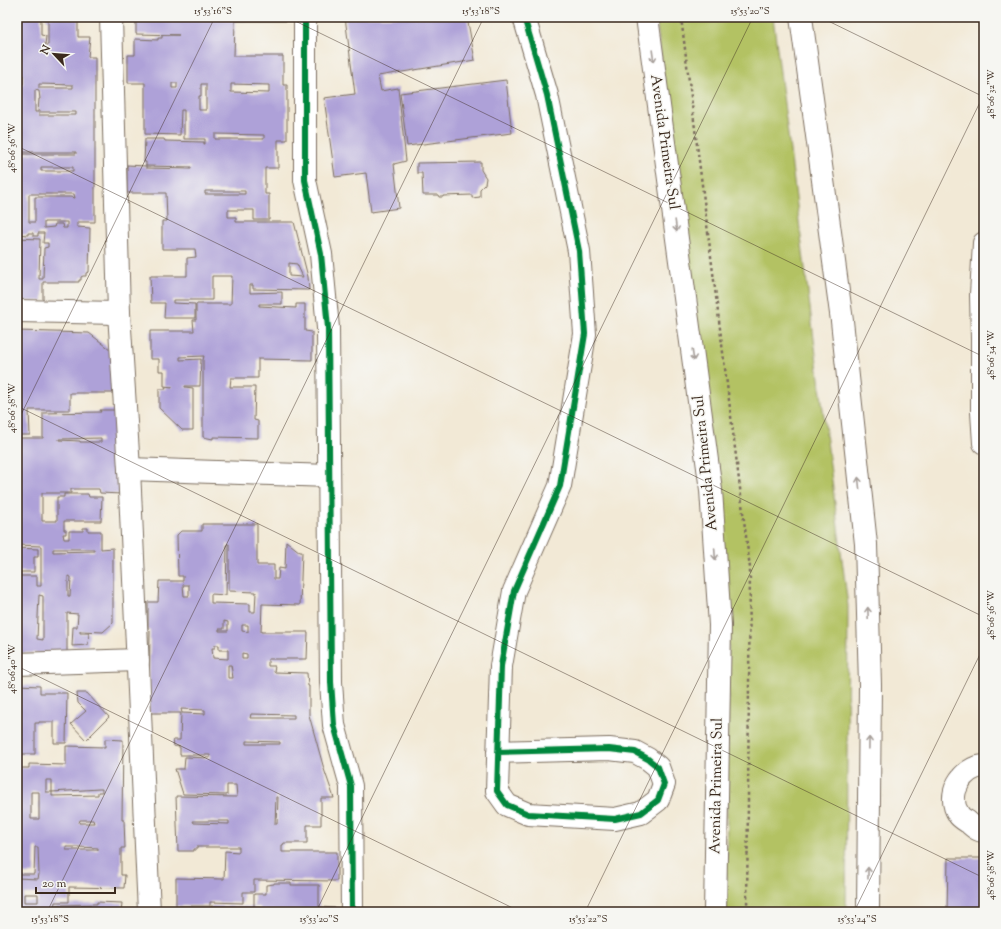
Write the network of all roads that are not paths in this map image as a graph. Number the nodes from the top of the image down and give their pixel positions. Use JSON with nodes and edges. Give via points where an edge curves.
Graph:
{"nodes":[{"id":1,"x":111,"y":17,"type":"edge"},
{"id":2,"x":305,"y":17,"type":"edge"},
{"id":3,"x":524,"y":17,"type":"edge"},
{"id":4,"x":647,"y":17,"type":"edge"},
{"id":5,"x":801,"y":17,"type":"edge"},
{"id":6,"x":984,"y":243,"type":"edge"},
{"id":7,"x":17,"y":311,"type":"edge"},
{"id":8,"x":119,"y":312,"type":"junction"},
{"id":9,"x":983,"y":339,"type":"edge"},
{"id":10,"x":983,"y":412,"type":"edge"},
{"id":11,"x":984,"y":443,"type":"edge"},
{"id":12,"x":129,"y":469,"type":"junction"},
{"id":13,"x":329,"y":476,"type":"junction"},
{"id":14,"x":138,"y":660,"type":"junction"},
{"id":15,"x":17,"y":664,"type":"edge"},
{"id":16,"x":498,"y":752,"type":"junction"},
{"id":17,"x":984,"y":766,"type":"edge"},
{"id":18,"x":984,"y":831,"type":"edge"},
{"id":19,"x":149,"y":912,"type":"edge"},
{"id":20,"x":352,"y":912,"type":"edge"},
{"id":21,"x":715,"y":912,"type":"edge"},
{"id":22,"x":868,"y":912,"type":"edge"}],
"edges":[{"from":1,"to":8,"type":"street"},
{"from":2,"to":13,"type":"street","via":[[305,180],[321,254],[328,328]]},
{"from":3,"to":16,"type":"street","via":[[547,95],[579,251],[585,334],[560,486],[514,591],[501,666]]},
{"from":4,"to":21,"type":"street","name":"Avenida Primeira Sul","one_way":true,"via":[[711,490],[720,625]]},
{"from":22,"to":5,"type":"street","one_way":true,"via":[[870,685],[866,544],[842,321]]},
{"from":6,"to":9,"type":"street","via":[[981,295]]},
{"from":7,"to":8,"type":"street"},
{"from":8,"to":12,"type":"street"},
{"from":9,"to":10,"type":"street"},
{"from":10,"to":11,"type":"street"},
{"from":12,"to":13,"type":"street"},
{"from":12,"to":14,"type":"street"},
{"from":13,"to":20,"type":"street","via":[[331,682],[334,725],[351,786]]},
{"from":14,"to":15,"type":"street"},
{"from":14,"to":19,"type":"street"},
{"from":16,"to":16,"type":"street","via":[[609,749],[635,752],[658,767],[664,784],[658,800],[641,814],[615,818],[528,814],[507,805],[497,791]]},
{"from":17,"to":18,"type":"street","via":[[979,766],[965,775],[956,787],[953,801],[959,815],[979,831]]}]}
